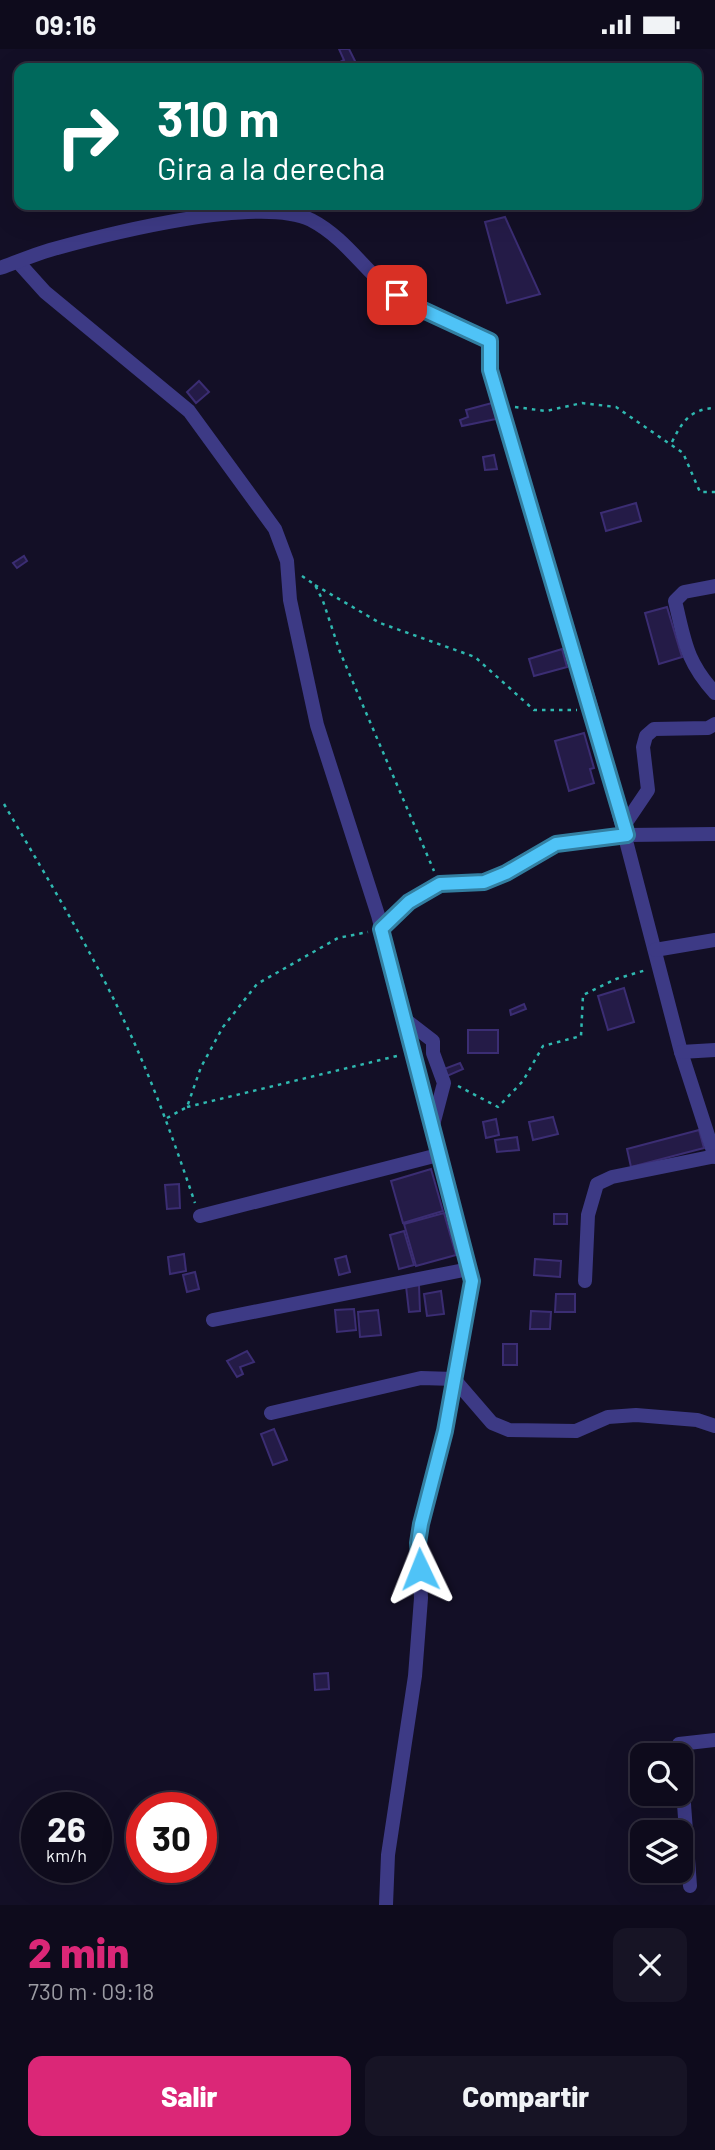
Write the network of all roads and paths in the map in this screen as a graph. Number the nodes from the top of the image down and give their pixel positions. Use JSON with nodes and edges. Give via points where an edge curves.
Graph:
{"nodes":[{"id":1,"x":18,"y":262,"type":"junction"},
{"id":2,"x":0,"y":268,"type":"edge"},
{"id":3,"x":501,"y":405,"type":"junction"},
{"id":4,"x":715,"y":408,"type":"edge"},
{"id":5,"x":671,"y":443,"type":"junction"},
{"id":6,"x":715,"y":492,"type":"edge"},
{"id":7,"x":287,"y":561,"type":"junction"},
{"id":8,"x":316,"y":585,"type":"junction"},
{"id":9,"x":715,"y":586,"type":"edge"},
{"id":10,"x":715,"y":693,"type":"edge"},
{"id":11,"x":592,"y":711,"type":"junction"},
{"id":12,"x":715,"y":724,"type":"edge"},
{"id":13,"x":4,"y":804,"type":"dead end"},
{"id":14,"x":625,"y":831,"type":"junction"},
{"id":15,"x":715,"y":834,"type":"edge"},
{"id":16,"x":440,"y":884,"type":"junction"},
{"id":17,"x":381,"y":929,"type":"junction"},
{"id":18,"x":715,"y":940,"type":"edge"},
{"id":19,"x":655,"y":950,"type":"junction"},
{"id":20,"x":660,"y":966,"type":"junction"},
{"id":21,"x":407,"y":1021,"type":"junction"},
{"id":22,"x":413,"y":1048,"type":"junction"},
{"id":23,"x":715,"y":1050,"type":"edge"},
{"id":24,"x":681,"y":1052,"type":"junction"},
{"id":25,"x":443,"y":1083,"type":"junction"},
{"id":26,"x":187,"y":1107,"type":"junction"},
{"id":27,"x":167,"y":1118,"type":"junction"},
{"id":28,"x":432,"y":1126,"type":"junction"},
{"id":29,"x":438,"y":1155,"type":"junction"},
{"id":30,"x":715,"y":1156,"type":"edge"},
{"id":31,"x":200,"y":1216,"type":"joint"},
{"id":32,"x":469,"y":1269,"type":"junction"},
{"id":33,"x":585,"y":1281,"type":"dead end"},
{"id":34,"x":213,"y":1319,"type":"dead end"},
{"id":35,"x":454,"y":1379,"type":"junction"},
{"id":36,"x":271,"y":1413,"type":"dead end"},
{"id":37,"x":715,"y":1426,"type":"edge"},
{"id":38,"x":715,"y":1740,"type":"edge"},
{"id":39,"x":688,"y":1743,"type":"edge"},
{"id":40,"x":684,"y":1806,"type":"edge"},
{"id":41,"x":690,"y":1886,"type":"dead end"},
{"id":42,"x":386,"y":1905,"type":"edge"}],
"edges":[{"from":1,"to":2,"type":"street"},
{"from":1,"to":3,"type":"street","via":[[156,224],[254,213],[308,219],[328,230],[408,303],[490,341],[490,370]]},
{"from":1,"to":7,"type":"street","via":[[45,292],[189,411],[275,529]]},
{"from":3,"to":5,"type":"path","via":[[546,411],[582,403],[615,407]]},
{"from":3,"to":11,"type":"street"},
{"from":4,"to":5,"type":"path","via":[[695,412],[683,421]]},
{"from":5,"to":6,"type":"path","via":[[683,453],[700,492]]},
{"from":7,"to":8,"type":"path"},
{"from":7,"to":17,"type":"street","via":[[290,600],[317,725]]},
{"from":8,"to":11,"type":"path","via":[[380,623],[475,657],[534,710]]},
{"from":8,"to":16,"type":"path"},
{"from":9,"to":10,"type":"street","via":[[684,592],[675,601],[688,656]]},
{"from":11,"to":14,"type":"street"},
{"from":12,"to":14,"type":"street","via":[[654,729],[646,736],[648,790]]},
{"from":13,"to":27,"type":"path","via":[[127,1027]]},
{"from":14,"to":15,"type":"street"},
{"from":14,"to":16,"type":"street","via":[[556,844],[484,882]]},
{"from":14,"to":19,"type":"street"},
{"from":16,"to":17,"type":"street","via":[[409,902]]},
{"from":17,"to":21,"type":"street"},
{"from":17,"to":26,"type":"path","via":[[338,938],[257,983],[223,1027],[201,1067]]},
{"from":18,"to":19,"type":"street"},
{"from":19,"to":20,"type":"street"},
{"from":20,"to":24,"type":"street"},
{"from":20,"to":25,"type":"path","via":[[583,995],[580,1036],[543,1046],[523,1081],[498,1107]]},
{"from":21,"to":22,"type":"street"},
{"from":21,"to":25,"type":"street","via":[[433,1041]]},
{"from":22,"to":26,"type":"path","via":[[397,1056]]},
{"from":22,"to":28,"type":"street"},
{"from":23,"to":24,"type":"street"},
{"from":24,"to":30,"type":"street"},
{"from":25,"to":28,"type":"street"},
{"from":26,"to":27,"type":"path"},
{"from":27,"to":31,"type":"path"},
{"from":28,"to":29,"type":"street"},
{"from":29,"to":31,"type":"street"},
{"from":29,"to":32,"type":"street"},
{"from":30,"to":33,"type":"street","via":[[597,1184],[588,1215]]},
{"from":32,"to":34,"type":"street"},
{"from":32,"to":35,"type":"street","via":[[472,1281]]},
{"from":35,"to":36,"type":"street","via":[[410,1380]]},
{"from":35,"to":37,"type":"street","via":[[492,1423],[509,1430],[576,1431],[608,1416],[636,1415]]},
{"from":35,"to":42,"type":"street","via":[[418,1543],[421,1598],[415,1676],[388,1855]]},
{"from":38,"to":39,"type":"street"},
{"from":40,"to":41,"type":"street"}]}
